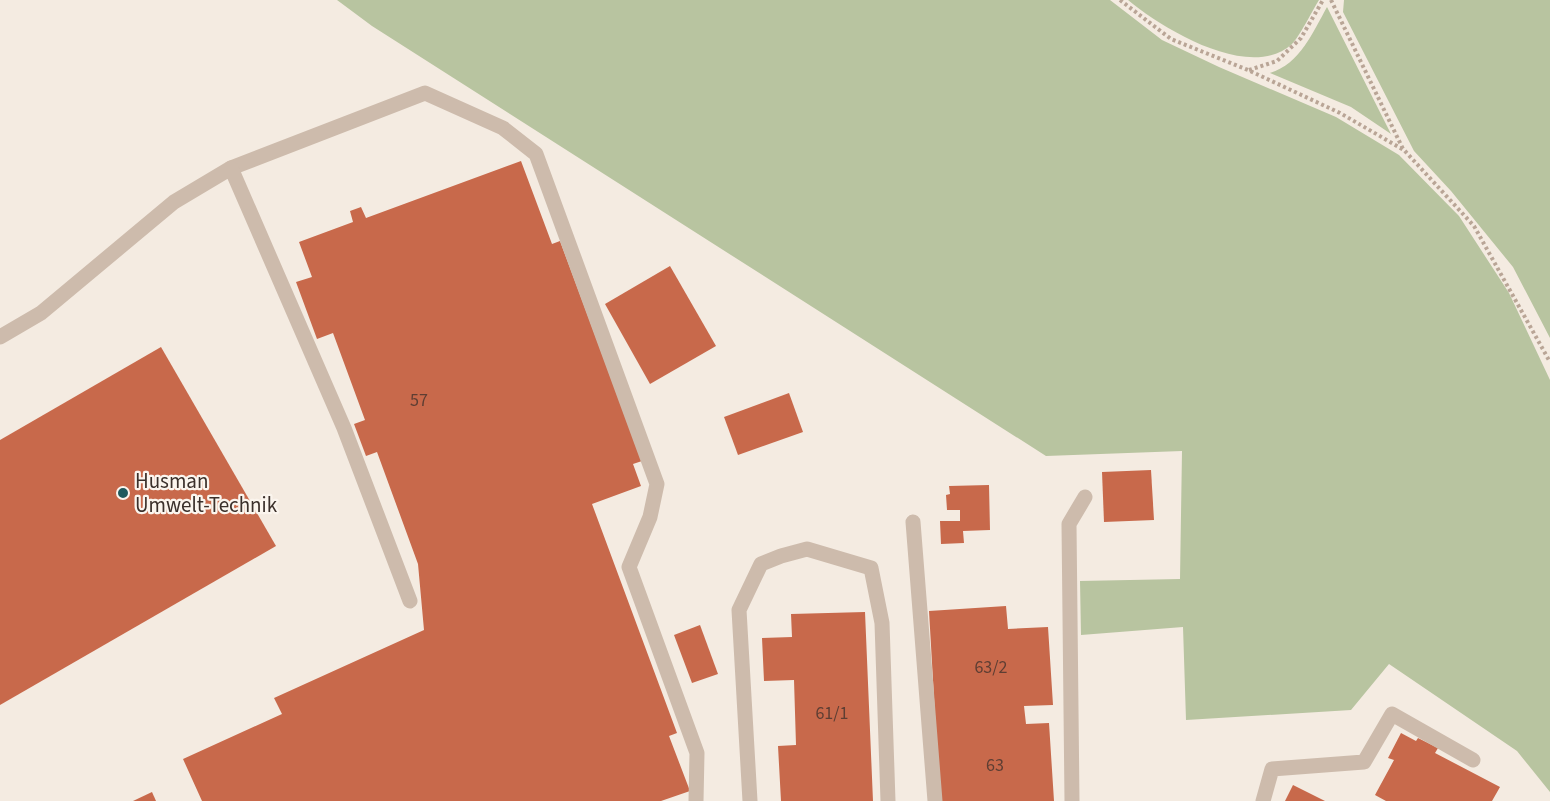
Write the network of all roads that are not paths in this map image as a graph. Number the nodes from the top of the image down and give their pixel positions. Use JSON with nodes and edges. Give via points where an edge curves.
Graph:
{"nodes":[{"id":1,"x":231,"y":168,"type":"junction"},
{"id":2,"x":0,"y":337,"type":"edge"},
{"id":3,"x":1085,"y":497,"type":"dead end"},
{"id":4,"x":913,"y":522,"type":"dead end"},
{"id":5,"x":410,"y":601,"type":"dead end"},
{"id":6,"x":1473,"y":760,"type":"dead end"},
{"id":7,"x":696,"y":801,"type":"edge"},
{"id":8,"x":750,"y":801,"type":"edge"},
{"id":9,"x":888,"y":801,"type":"edge"},
{"id":10,"x":935,"y":801,"type":"edge"},
{"id":11,"x":1072,"y":801,"type":"edge"},
{"id":12,"x":1263,"y":801,"type":"edge"}],
"edges":[{"from":1,"to":2,"type":"lane","via":[[174,202],[41,313]]},
{"from":1,"to":5,"type":"lane","via":[[344,428]]},
{"from":1,"to":7,"type":"lane","via":[[425,93],[503,128],[536,154],[657,484],[650,517],[629,567],[697,753]]},
{"from":3,"to":11,"type":"lane","via":[[1069,524]]},
{"from":4,"to":10,"type":"lane"},
{"from":6,"to":12,"type":"lane","via":[[1392,714],[1364,762],[1272,769]]},
{"from":8,"to":9,"type":"lane","via":[[739,610],[761,564],[807,549],[871,568],[882,623]]}]}
